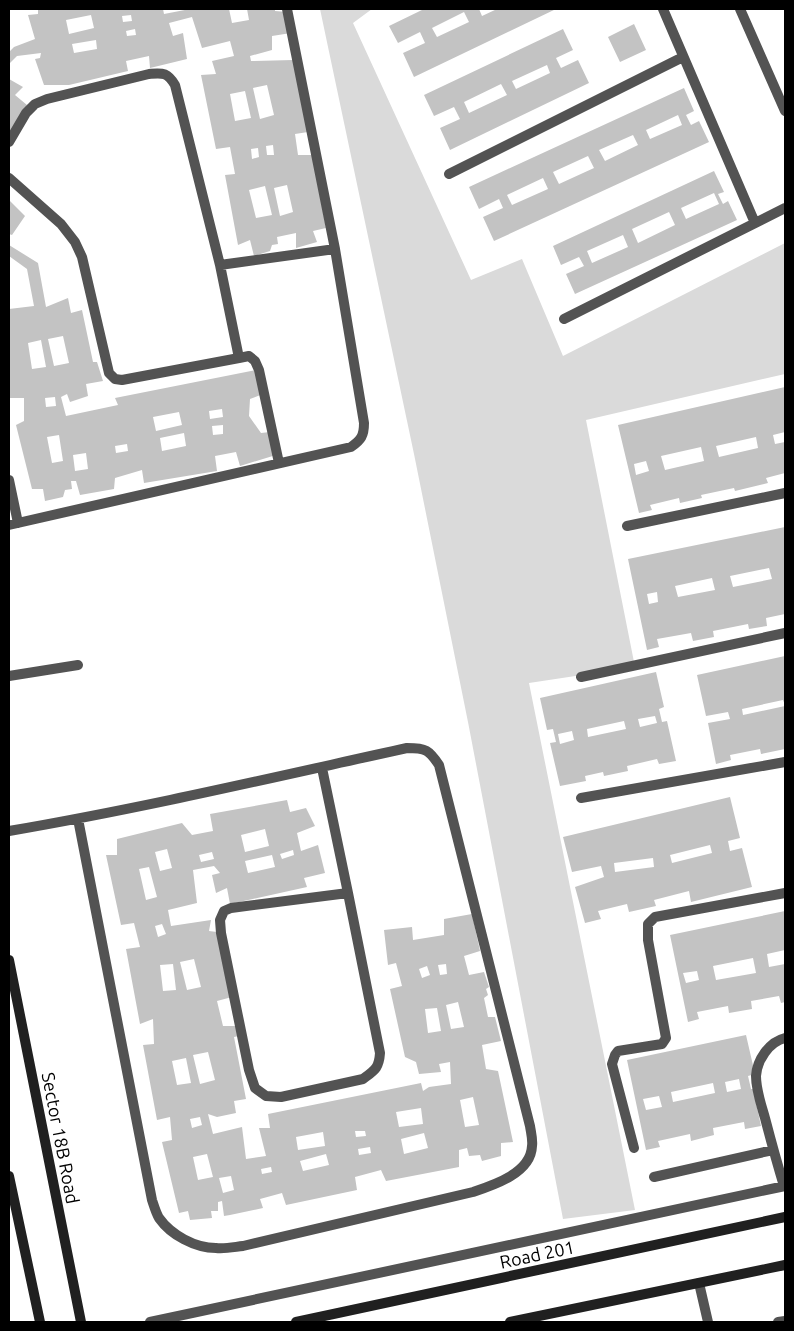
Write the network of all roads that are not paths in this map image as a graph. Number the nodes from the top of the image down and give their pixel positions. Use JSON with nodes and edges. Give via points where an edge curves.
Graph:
{"nodes":[{"id":1,"x":287,"y":9,"type":"edge"},
{"id":2,"x":663,"y":9,"type":"edge"},
{"id":3,"x":740,"y":9,"type":"edge"},
{"id":4,"x":684,"y":57,"type":"junction"},
{"id":5,"x":785,"y":111,"type":"edge"},
{"id":6,"x":9,"y":142,"type":"edge"},
{"id":7,"x":449,"y":174,"type":"dead end"},
{"id":8,"x":9,"y":178,"type":"edge"},
{"id":9,"x":785,"y":208,"type":"edge"},
{"id":10,"x":755,"y":223,"type":"junction"},
{"id":11,"x":335,"y":249,"type":"junction"},
{"id":12,"x":220,"y":265,"type":"junction"},
{"id":13,"x":564,"y":319,"type":"dead end"},
{"id":14,"x":239,"y":358,"type":"junction"},
{"id":15,"x":279,"y":463,"type":"junction"},
{"id":16,"x":9,"y":480,"type":"edge"},
{"id":17,"x":785,"y":493,"type":"edge"},
{"id":18,"x":13,"y":524,"type":"edge"},
{"id":19,"x":627,"y":526,"type":"dead end"},
{"id":20,"x":785,"y":633,"type":"edge"},
{"id":21,"x":78,"y":665,"type":"dead end"},
{"id":22,"x":9,"y":676,"type":"edge"},
{"id":23,"x":581,"y":677,"type":"dead end"},
{"id":24,"x":785,"y":762,"type":"edge"},
{"id":25,"x":322,"y":768,"type":"junction"},
{"id":26,"x":581,"y":798,"type":"dead end"},
{"id":27,"x":78,"y":819,"type":"junction"},
{"id":28,"x":9,"y":831,"type":"edge"},
{"id":29,"x":348,"y":892,"type":"junction"},
{"id":30,"x":785,"y":893,"type":"edge"},
{"id":31,"x":9,"y":960,"type":"edge"},
{"id":32,"x":785,"y":1038,"type":"edge"},
{"id":33,"x":634,"y":1148,"type":"dead end"},
{"id":34,"x":773,"y":1150,"type":"junction"},
{"id":35,"x":9,"y":1176,"type":"edge"},
{"id":36,"x":654,"y":1177,"type":"dead end"},
{"id":37,"x":784,"y":1186,"type":"edge"},
{"id":38,"x":785,"y":1217,"type":"edge"},
{"id":39,"x":785,"y":1265,"type":"edge"},
{"id":40,"x":700,"y":1283,"type":"junction"},
{"id":41,"x":785,"y":1321,"type":"edge"},
{"id":42,"x":40,"y":1322,"type":"edge"},
{"id":43,"x":81,"y":1322,"type":"edge"},
{"id":44,"x":150,"y":1322,"type":"edge"},
{"id":45,"x":296,"y":1322,"type":"edge"},
{"id":46,"x":510,"y":1322,"type":"edge"},
{"id":47,"x":708,"y":1322,"type":"edge"},
{"id":48,"x":778,"y":1322,"type":"edge"}],
"edges":[{"from":1,"to":11,"type":"street"},
{"from":2,"to":4,"type":"street"},
{"from":3,"to":5,"type":"street"},
{"from":4,"to":7,"type":"street"},
{"from":4,"to":10,"type":"street"},
{"from":6,"to":12,"type":"street","via":[[34,104],[149,74],[170,76],[176,85]]},
{"from":8,"to":14,"type":"street","via":[[61,224],[75,242],[82,257],[109,374],[115,379]]},
{"from":9,"to":10,"type":"street"},
{"from":10,"to":13,"type":"street"},
{"from":11,"to":12,"type":"street"},
{"from":11,"to":15,"type":"street","via":[[364,431],[351,447]]},
{"from":12,"to":14,"type":"street"},
{"from":14,"to":15,"type":"street","via":[[249,356],[259,370]]},
{"from":15,"to":18,"type":"street"},
{"from":16,"to":18,"type":"street"},
{"from":17,"to":19,"type":"street"},
{"from":20,"to":23,"type":"street"},
{"from":21,"to":22,"type":"street"},
{"from":24,"to":26,"type":"street"},
{"from":25,"to":27,"type":"street"},
{"from":25,"to":27,"type":"street","via":[[408,748],[421,748],[431,754],[439,765],[530,1126],[532,1147],[526,1163],[516,1172],[482,1189],[243,1246],[214,1248],[198,1245],[165,1225],[155,1210]]},
{"from":25,"to":29,"type":"street"},
{"from":27,"to":28,"type":"street"},
{"from":29,"to":29,"type":"street","via":[[231,908],[224,911],[220,920],[249,1070],[256,1088],[266,1096],[281,1097],[363,1079],[379,1064],[380,1052]]},
{"from":30,"to":33,"type":"street","via":[[655,917],[648,924],[666,1038],[662,1044],[618,1051],[612,1064]]},
{"from":31,"to":43,"type":"main road","name":"Sector 18B Road"},
{"from":32,"to":34,"type":"street","via":[[769,1047],[756,1076]]},
{"from":34,"to":36,"type":"street"},
{"from":34,"to":37,"type":"street"},
{"from":35,"to":42,"type":"main road"},
{"from":37,"to":44,"type":"street"},
{"from":38,"to":45,"type":"main road","name":"Road 201"},
{"from":39,"to":40,"type":"main road"},
{"from":40,"to":46,"type":"main road"},
{"from":40,"to":47,"type":"street"},
{"from":41,"to":48,"type":"street"}]}
